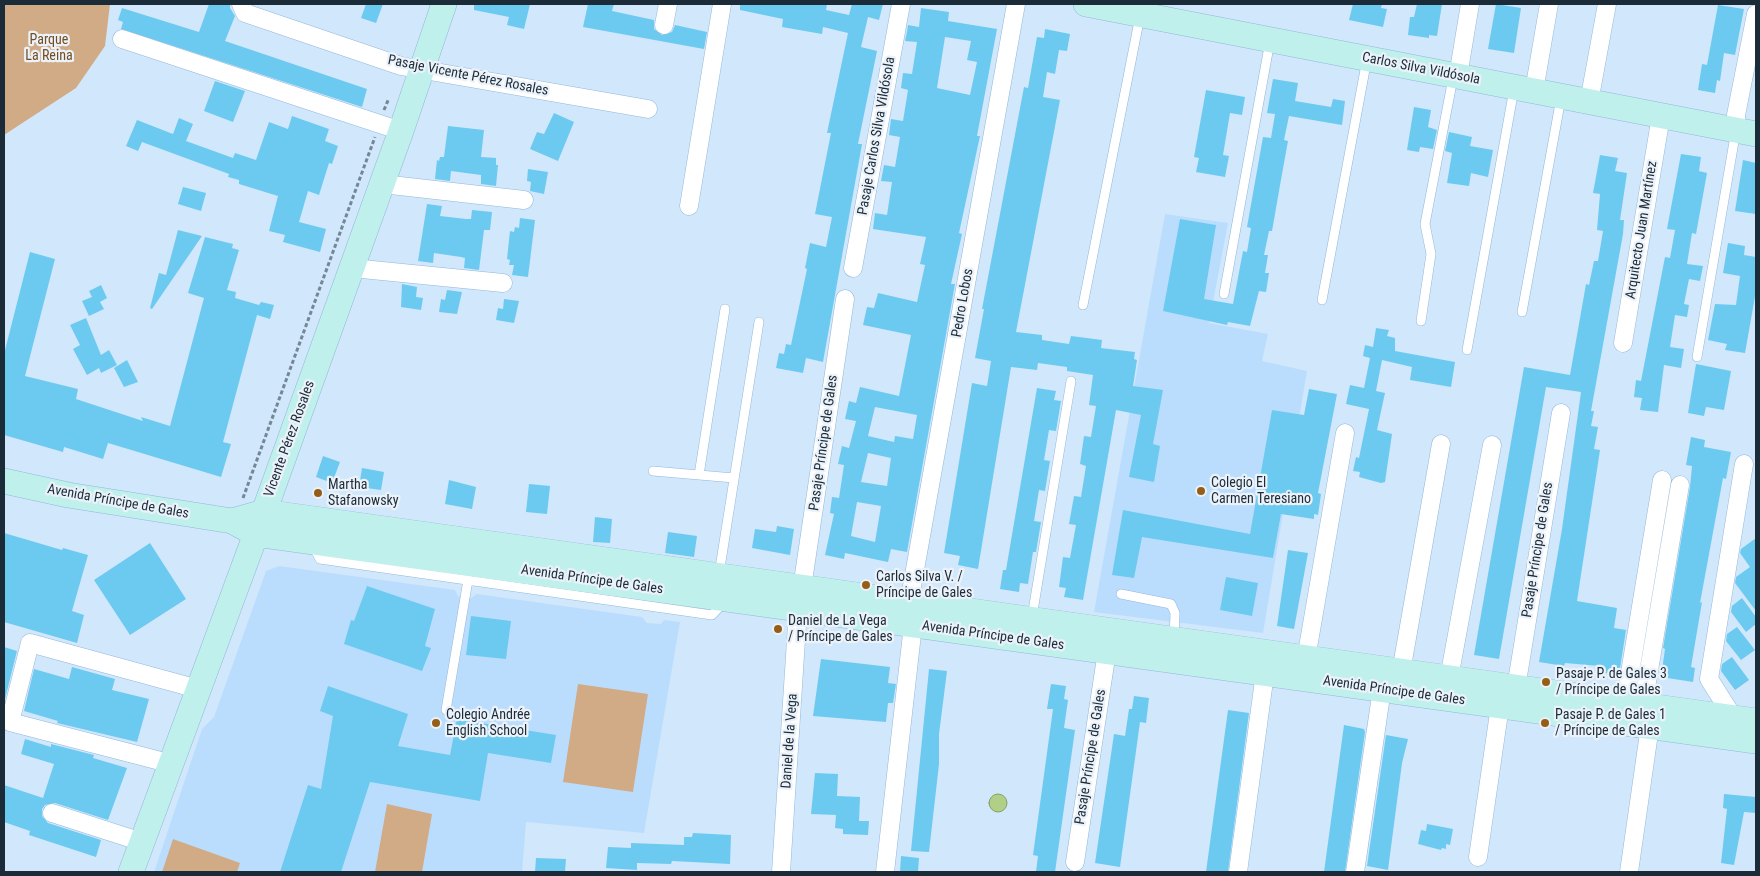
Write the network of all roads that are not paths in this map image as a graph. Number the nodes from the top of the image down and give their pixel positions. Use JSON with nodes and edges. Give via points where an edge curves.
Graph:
{"nodes":[{"id":1,"x":240,"y":4,"type":"edge"},
{"id":2,"x":444,"y":4,"type":"edge"},
{"id":3,"x":668,"y":4,"type":"edge"},
{"id":4,"x":722,"y":4,"type":"edge"},
{"id":5,"x":901,"y":4,"type":"edge"},
{"id":6,"x":1016,"y":4,"type":"edge"},
{"id":7,"x":1086,"y":4,"type":"edge"},
{"id":8,"x":1470,"y":4,"type":"edge"},
{"id":9,"x":1550,"y":4,"type":"edge"},
{"id":10,"x":1607,"y":4,"type":"edge"},
{"id":11,"x":1141,"y":14,"type":"junction"},
{"id":12,"x":1756,"y":14,"type":"edge"},
{"id":13,"x":664,"y":25,"type":"dead end"},
{"id":14,"x":122,"y":38,"type":"dead end"},
{"id":15,"x":1270,"y":40,"type":"junction"},
{"id":16,"x":1367,"y":59,"type":"junction"},
{"id":17,"x":412,"y":68,"type":"junction"},
{"id":18,"x":1455,"y":76,"type":"junction"},
{"id":19,"x":1524,"y":89,"type":"junction"},
{"id":20,"x":1561,"y":96,"type":"junction"},
{"id":21,"x":1589,"y":102,"type":"junction"},
{"id":22,"x":648,"y":109,"type":"dead end"},
{"id":23,"x":1661,"y":116,"type":"junction"},
{"id":24,"x":390,"y":128,"type":"junction"},
{"id":25,"x":1746,"y":132,"type":"edge"},
{"id":26,"x":382,"y":184,"type":"junction"},
{"id":27,"x":524,"y":200,"type":"dead end"},
{"id":28,"x":689,"y":206,"type":"dead end"},
{"id":29,"x":352,"y":268,"type":"junction"},
{"id":30,"x":853,"y":268,"type":"dead end"},
{"id":31,"x":503,"y":283,"type":"dead end"},
{"id":32,"x":1224,"y":294,"type":"dead end"},
{"id":33,"x":845,"y":299,"type":"dead end"},
{"id":34,"x":1322,"y":300,"type":"dead end"},
{"id":35,"x":1084,"y":305,"type":"dead end"},
{"id":36,"x":725,"y":309,"type":"dead end"},
{"id":37,"x":1522,"y":312,"type":"dead end"},
{"id":38,"x":1421,"y":321,"type":"dead end"},
{"id":39,"x":759,"y":322,"type":"dead end"},
{"id":40,"x":1623,"y":343,"type":"dead end"},
{"id":41,"x":1467,"y":350,"type":"dead end"},
{"id":42,"x":1697,"y":357,"type":"dead end"},
{"id":43,"x":1071,"y":381,"type":"dead end"},
{"id":44,"x":1560,"y":412,"type":"dead end"},
{"id":45,"x":1345,"y":433,"type":"dead end"},
{"id":46,"x":1441,"y":444,"type":"dead end"},
{"id":47,"x":1492,"y":445,"type":"dead end"},
{"id":48,"x":1744,"y":464,"type":"dead end"},
{"id":49,"x":653,"y":471,"type":"dead end"},
{"id":50,"x":698,"y":475,"type":"junction"},
{"id":51,"x":734,"y":478,"type":"junction"},
{"id":52,"x":4,"y":480,"type":"edge"},
{"id":53,"x":1662,"y":480,"type":"dead end"},
{"id":54,"x":1680,"y":485,"type":"dead end"},
{"id":55,"x":260,"y":523,"type":"junction"},
{"id":56,"x":310,"y":542,"type":"junction"},
{"id":57,"x":468,"y":580,"type":"junction"},
{"id":58,"x":723,"y":588,"type":"junction"},
{"id":59,"x":1121,"y":594,"type":"dead end"},
{"id":60,"x":800,"y":598,"type":"junction"},
{"id":61,"x":911,"y":614,"type":"junction"},
{"id":62,"x":1032,"y":620,"type":"junction"},
{"id":63,"x":1174,"y":640,"type":"junction"},
{"id":64,"x":1107,"y":651,"type":"junction"},
{"id":65,"x":1306,"y":658,"type":"junction"},
{"id":66,"x":1401,"y":672,"type":"junction"},
{"id":67,"x":1265,"y":673,"type":"junction"},
{"id":68,"x":1449,"y":678,"type":"junction"},
{"id":69,"x":198,"y":689,"type":"junction"},
{"id":70,"x":1382,"y":689,"type":"junction"},
{"id":71,"x":1508,"y":697,"type":"junction"},
{"id":72,"x":446,"y":710,"type":"dead end"},
{"id":73,"x":1639,"y":712,"type":"junction"},
{"id":74,"x":1744,"y":719,"type":"edge"},
{"id":75,"x":1756,"y":741,"type":"edge"},
{"id":76,"x":172,"y":764,"type":"junction"},
{"id":77,"x":52,"y":814,"type":"dead end"},
{"id":78,"x":142,"y":842,"type":"junction"},
{"id":79,"x":1478,"y":857,"type":"dead end"},
{"id":80,"x":1075,"y":862,"type":"dead end"},
{"id":81,"x":131,"y":872,"type":"edge"},
{"id":82,"x":781,"y":872,"type":"edge"},
{"id":83,"x":885,"y":872,"type":"edge"},
{"id":84,"x":1238,"y":872,"type":"edge"},
{"id":85,"x":1355,"y":872,"type":"edge"},
{"id":86,"x":1629,"y":872,"type":"edge"}],
"edges":[{"from":1,"to":17,"type":"street","name":"Pasaje Vicente Pérez Rosales","via":[[245,13]]},
{"from":2,"to":17,"type":"main road","name":"Vicente Pérez Rosales"},
{"from":3,"to":13,"type":"street"},
{"from":4,"to":28,"type":"street"},
{"from":5,"to":30,"type":"street","name":"Pasaje Carlos Silva Vildósola"},
{"from":6,"to":61,"type":"street","name":"Pedro Lobos"},
{"from":7,"to":11,"type":"main road","name":"Carlos Silva Vildósola"},
{"from":8,"to":18,"type":"street"},
{"from":9,"to":19,"type":"street"},
{"from":10,"to":21,"type":"street"},
{"from":11,"to":15,"type":"main road","name":"Carlos Silva Vildósola"},
{"from":11,"to":35,"type":"lane"},
{"from":12,"to":25,"type":"street","via":[[1736,115]]},
{"from":14,"to":24,"type":"street"},
{"from":15,"to":16,"type":"main road","name":"Carlos Silva Vildósola"},
{"from":15,"to":32,"type":"lane"},
{"from":16,"to":18,"type":"main road","name":"Carlos Silva Vildósola"},
{"from":16,"to":34,"type":"lane"},
{"from":17,"to":22,"type":"street","name":"Pasaje Vicente Pérez Rosales"},
{"from":17,"to":24,"type":"main road","name":"Vicente Pérez Rosales"},
{"from":18,"to":19,"type":"main road","name":"Carlos Silva Vildósola"},
{"from":18,"to":38,"type":"lane","via":[[1425,224],[1431,254]]},
{"from":19,"to":20,"type":"main road","name":"Carlos Silva Vildósola"},
{"from":19,"to":41,"type":"lane"},
{"from":20,"to":21,"type":"main road","name":"Carlos Silva Vildósola"},
{"from":20,"to":37,"type":"lane"},
{"from":21,"to":23,"type":"main road","name":"Carlos Silva Vildósola"},
{"from":23,"to":25,"type":"main road","name":"Carlos Silva Vildósola"},
{"from":23,"to":40,"type":"street","name":"Arquitecto Juan Martínez"},
{"from":24,"to":26,"type":"main road","name":"Vicente Pérez Rosales"},
{"from":25,"to":42,"type":"lane"},
{"from":26,"to":27,"type":"street"},
{"from":26,"to":29,"type":"main road","name":"Vicente Pérez Rosales"},
{"from":29,"to":31,"type":"street"},
{"from":29,"to":55,"type":"main road","name":"Vicente Pérez Rosales"},
{"from":33,"to":60,"type":"street","name":"Pasaje Príncipe de Gales"},
{"from":36,"to":50,"type":"lane"},
{"from":39,"to":51,"type":"lane"},
{"from":43,"to":62,"type":"lane"},
{"from":44,"to":71,"type":"street","name":"Pasaje Príncipe de Gales"},
{"from":45,"to":65,"type":"street"},
{"from":46,"to":66,"type":"street"},
{"from":47,"to":68,"type":"street"},
{"from":48,"to":74,"type":"street","via":[[1710,679]]},
{"from":49,"to":50,"type":"lane"},
{"from":50,"to":51,"type":"lane"},
{"from":51,"to":58,"type":"lane"},
{"from":52,"to":55,"type":"main road","name":"Avenida Príncipe de Gales","via":[[68,495]]},
{"from":53,"to":73,"type":"street"},
{"from":54,"to":73,"type":"street"},
{"from":55,"to":56,"type":"main road","name":"Avenida Príncipe de Gales"},
{"from":55,"to":58,"type":"main road","name":"Avenida Príncipe de Gales"},
{"from":55,"to":69,"type":"main road","name":"Vicente Pérez Rosales"},
{"from":56,"to":57,"type":"lane","via":[[320,559]]},
{"from":56,"to":58,"type":"main road","name":"Avenida Príncipe de Gales"},
{"from":57,"to":58,"type":"lane","via":[[712,615]]},
{"from":57,"to":72,"type":"lane"},
{"from":58,"to":60,"type":"main road","name":"Avenida Príncipe de Gales"},
{"from":59,"to":63,"type":"lane","via":[[1171,604],[1175,613]]},
{"from":60,"to":61,"type":"main road","name":"Avenida Príncipe de Gales"},
{"from":60,"to":82,"type":"street","name":"Daniel de la Vega"},
{"from":61,"to":62,"type":"main road","name":"Avenida Príncipe de Gales"},
{"from":61,"to":64,"type":"main road","name":"Avenida Príncipe de Gales"},
{"from":61,"to":83,"type":"street"},
{"from":62,"to":63,"type":"main road","name":"Avenida Príncipe de Gales"},
{"from":63,"to":65,"type":"main road","name":"Avenida Príncipe de Gales"},
{"from":64,"to":67,"type":"main road","name":"Avenida Príncipe de Gales"},
{"from":64,"to":80,"type":"street","name":"Pasaje Príncipe de Gales"},
{"from":65,"to":66,"type":"main road","name":"Avenida Príncipe de Gales"},
{"from":66,"to":68,"type":"main road","name":"Avenida Príncipe de Gales"},
{"from":67,"to":70,"type":"main road","name":"Avenida Príncipe de Gales"},
{"from":67,"to":84,"type":"street"},
{"from":68,"to":71,"type":"main road","name":"Avenida Príncipe de Gales"},
{"from":69,"to":76,"type":"main road","name":"Vicente Pérez Rosales"},
{"from":69,"to":76,"type":"street","via":[[30,643],[10,722]]},
{"from":70,"to":71,"type":"main road","name":"Avenida Príncipe de Gales"},
{"from":70,"to":85,"type":"street"},
{"from":71,"to":73,"type":"main road","name":"Avenida Príncipe de Gales"},
{"from":71,"to":73,"type":"main road","name":"Avenida Príncipe de Gales"},
{"from":71,"to":79,"type":"street","name":"Pasaje Príncipe de Gales"},
{"from":73,"to":74,"type":"main road","name":"Avenida Príncipe de Gales"},
{"from":73,"to":75,"type":"main road","name":"Avenida Príncipe de Gales"},
{"from":73,"to":86,"type":"street"},
{"from":76,"to":78,"type":"main road","name":"Vicente Pérez Rosales"},
{"from":77,"to":78,"type":"street"},
{"from":78,"to":81,"type":"main road","name":"Vicente Pérez Rosales"}]}
